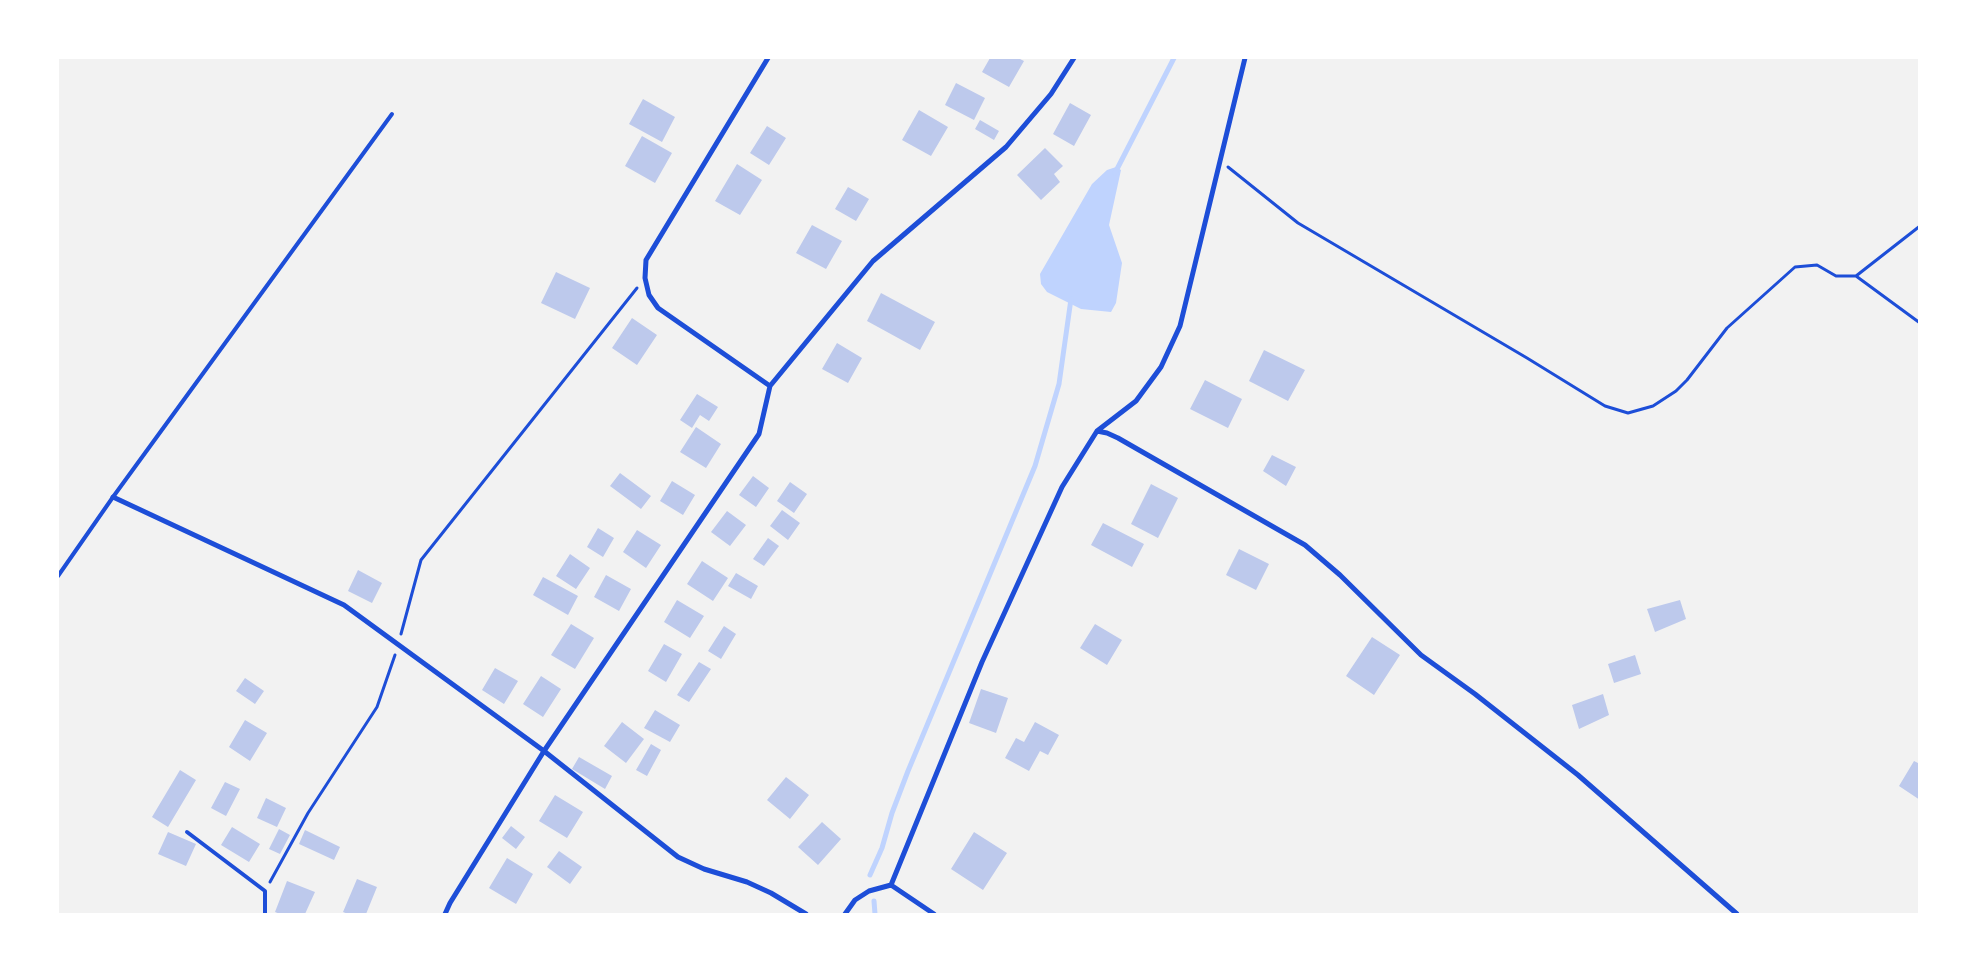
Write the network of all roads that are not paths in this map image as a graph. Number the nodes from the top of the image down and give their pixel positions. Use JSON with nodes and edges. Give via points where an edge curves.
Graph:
{"nodes":[{"id":1,"x":768,"y":58,"type":"edge"},
{"id":2,"x":1074,"y":58,"type":"edge"},
{"id":3,"x":1245,"y":58,"type":"edge"},
{"id":4,"x":392,"y":114,"type":"dead end"},
{"id":5,"x":770,"y":386,"type":"junction"},
{"id":6,"x":1097,"y":431,"type":"junction"},
{"id":7,"x":113,"y":497,"type":"junction"},
{"id":8,"x":58,"y":576,"type":"edge"},
{"id":9,"x":544,"y":751,"type":"junction"},
{"id":10,"x":187,"y":832,"type":"dead end"},
{"id":11,"x":891,"y":885,"type":"junction"},
{"id":12,"x":265,"y":914,"type":"edge"},
{"id":13,"x":445,"y":914,"type":"edge"},
{"id":14,"x":806,"y":914,"type":"edge"},
{"id":15,"x":845,"y":914,"type":"edge"},
{"id":16,"x":934,"y":914,"type":"edge"},
{"id":17,"x":1738,"y":914,"type":"edge"}],
"edges":[{"from":1,"to":5,"type":"street","via":[[646,260],[645,278],[649,295],[658,308]]},
{"from":2,"to":5,"type":"street","via":[[1051,94],[1006,147],[873,261]]},
{"from":3,"to":6,"type":"street","via":[[1180,326],[1161,368],[1136,401]]},
{"from":4,"to":7,"type":"lane"},
{"from":5,"to":9,"type":"street","via":[[759,434]]},
{"from":6,"to":11,"type":"street","via":[[1062,487],[982,662]]},
{"from":6,"to":17,"type":"street","via":[[1118,438],[1305,545],[1421,655],[1578,775]]},
{"from":7,"to":8,"type":"lane"},
{"from":7,"to":9,"type":"street","via":[[344,605]]},
{"from":9,"to":13,"type":"street"},
{"from":9,"to":14,"type":"street","via":[[678,857],[747,882]]},
{"from":10,"to":12,"type":"lane","via":[[265,891]]},
{"from":11,"to":15,"type":"street","via":[[869,891],[855,900]]},
{"from":11,"to":16,"type":"street"}]}
